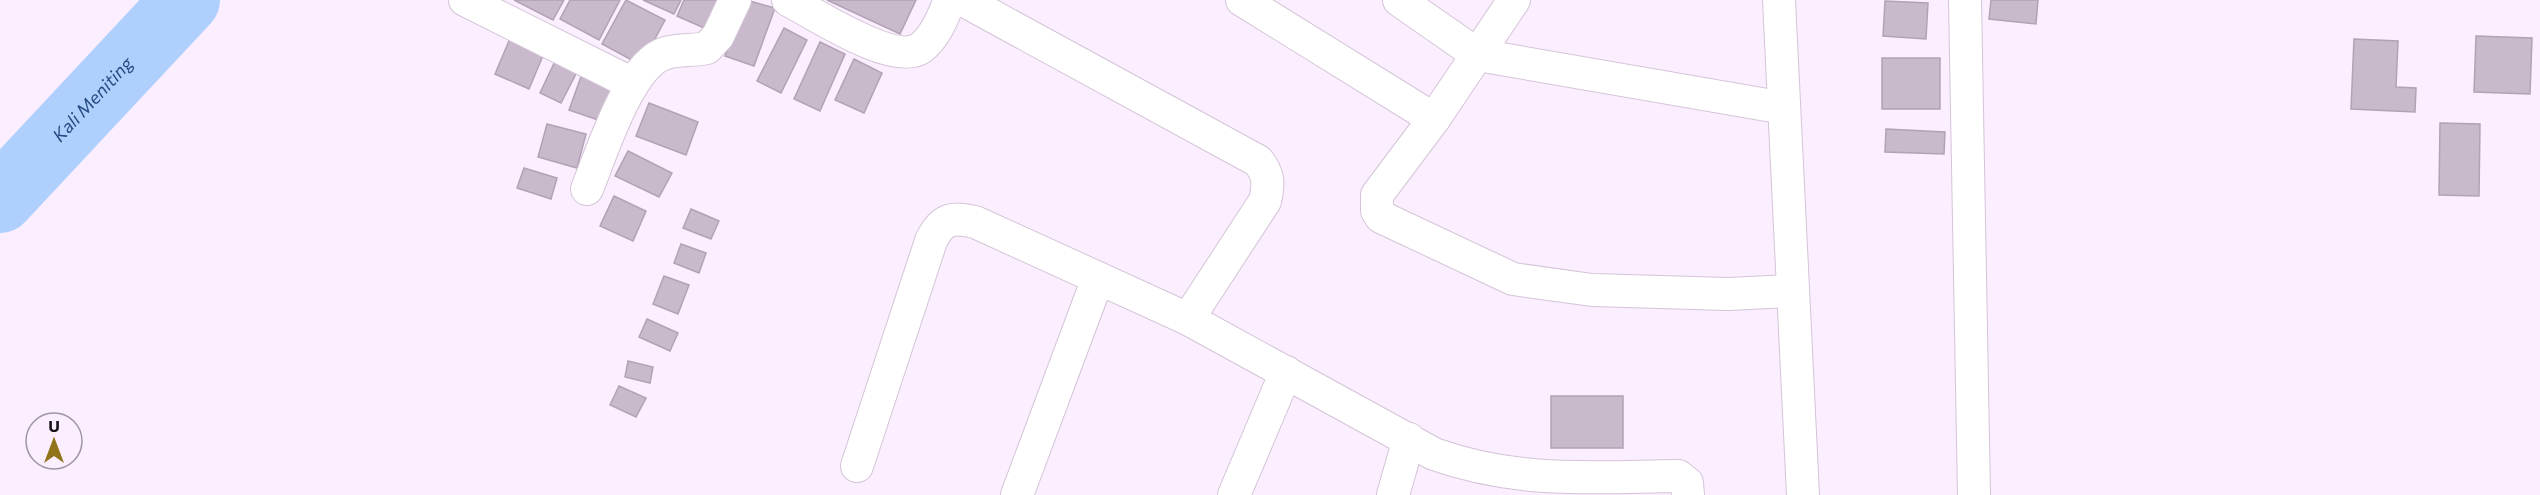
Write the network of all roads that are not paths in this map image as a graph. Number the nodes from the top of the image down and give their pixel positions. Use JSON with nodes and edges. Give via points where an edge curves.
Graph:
{"nodes":[{"id":1,"x":465,"y":0,"type":"edge"},
{"id":2,"x":735,"y":0,"type":"edge"},
{"id":3,"x":788,"y":0,"type":"edge"},
{"id":4,"x":950,"y":0,"type":"edge"},
{"id":5,"x":963,"y":0,"type":"edge"},
{"id":6,"x":1242,"y":0,"type":"edge"},
{"id":7,"x":1399,"y":0,"type":"edge"},
{"id":8,"x":1514,"y":0,"type":"edge"},
{"id":9,"x":1779,"y":0,"type":"edge"},
{"id":10,"x":1965,"y":0,"type":"edge"},
{"id":11,"x":1478,"y":55,"type":"junction"},
{"id":12,"x":631,"y":83,"type":"junction"},
{"id":13,"x":1784,"y":108,"type":"junction"},
{"id":14,"x":1434,"y":119,"type":"junction"},
{"id":15,"x":587,"y":189,"type":"dead end"},
{"id":16,"x":1098,"y":278,"type":"junction"},
{"id":17,"x":1793,"y":291,"type":"junction"},
{"id":18,"x":1188,"y":319,"type":"junction"},
{"id":19,"x":1286,"y":372,"type":"junction"},
{"id":20,"x":1409,"y":439,"type":"junction"},
{"id":21,"x":857,"y":466,"type":"dead end"},
{"id":22,"x":1017,"y":495,"type":"edge"},
{"id":23,"x":1234,"y":495,"type":"edge"},
{"id":24,"x":1393,"y":495,"type":"edge"},
{"id":25,"x":1688,"y":495,"type":"edge"},
{"id":26,"x":1803,"y":495,"type":"edge"},
{"id":27,"x":1974,"y":495,"type":"edge"}],
"edges":[{"from":1,"to":12,"type":"street"},
{"from":2,"to":12,"type":"street","via":[[718,36],[707,48],[665,52]]},
{"from":3,"to":4,"type":"street","via":[[885,50],[904,53],[927,42]]},
{"from":5,"to":18,"type":"street","via":[[1258,161],[1266,171],[1269,183],[1265,201]]},
{"from":6,"to":14,"type":"street"},
{"from":7,"to":11,"type":"street"},
{"from":8,"to":11,"type":"street"},
{"from":9,"to":13,"type":"street"},
{"from":10,"to":27,"type":"street"},
{"from":11,"to":13,"type":"street"},
{"from":11,"to":14,"type":"street"},
{"from":12,"to":15,"type":"street"},
{"from":13,"to":17,"type":"street"},
{"from":14,"to":17,"type":"street","via":[[1377,195],[1377,211],[1393,224],[1513,279],[1592,290],[1728,294]]},
{"from":16,"to":18,"type":"street"},
{"from":16,"to":21,"type":"street","via":[[975,222],[946,221],[937,228]]},
{"from":16,"to":22,"type":"street"},
{"from":17,"to":26,"type":"street"},
{"from":18,"to":19,"type":"street"},
{"from":19,"to":20,"type":"street"},
{"from":19,"to":23,"type":"street"},
{"from":20,"to":24,"type":"street"},
{"from":20,"to":25,"type":"street","via":[[1434,454],[1466,465],[1544,478],[1678,476],[1687,483]]}]}
